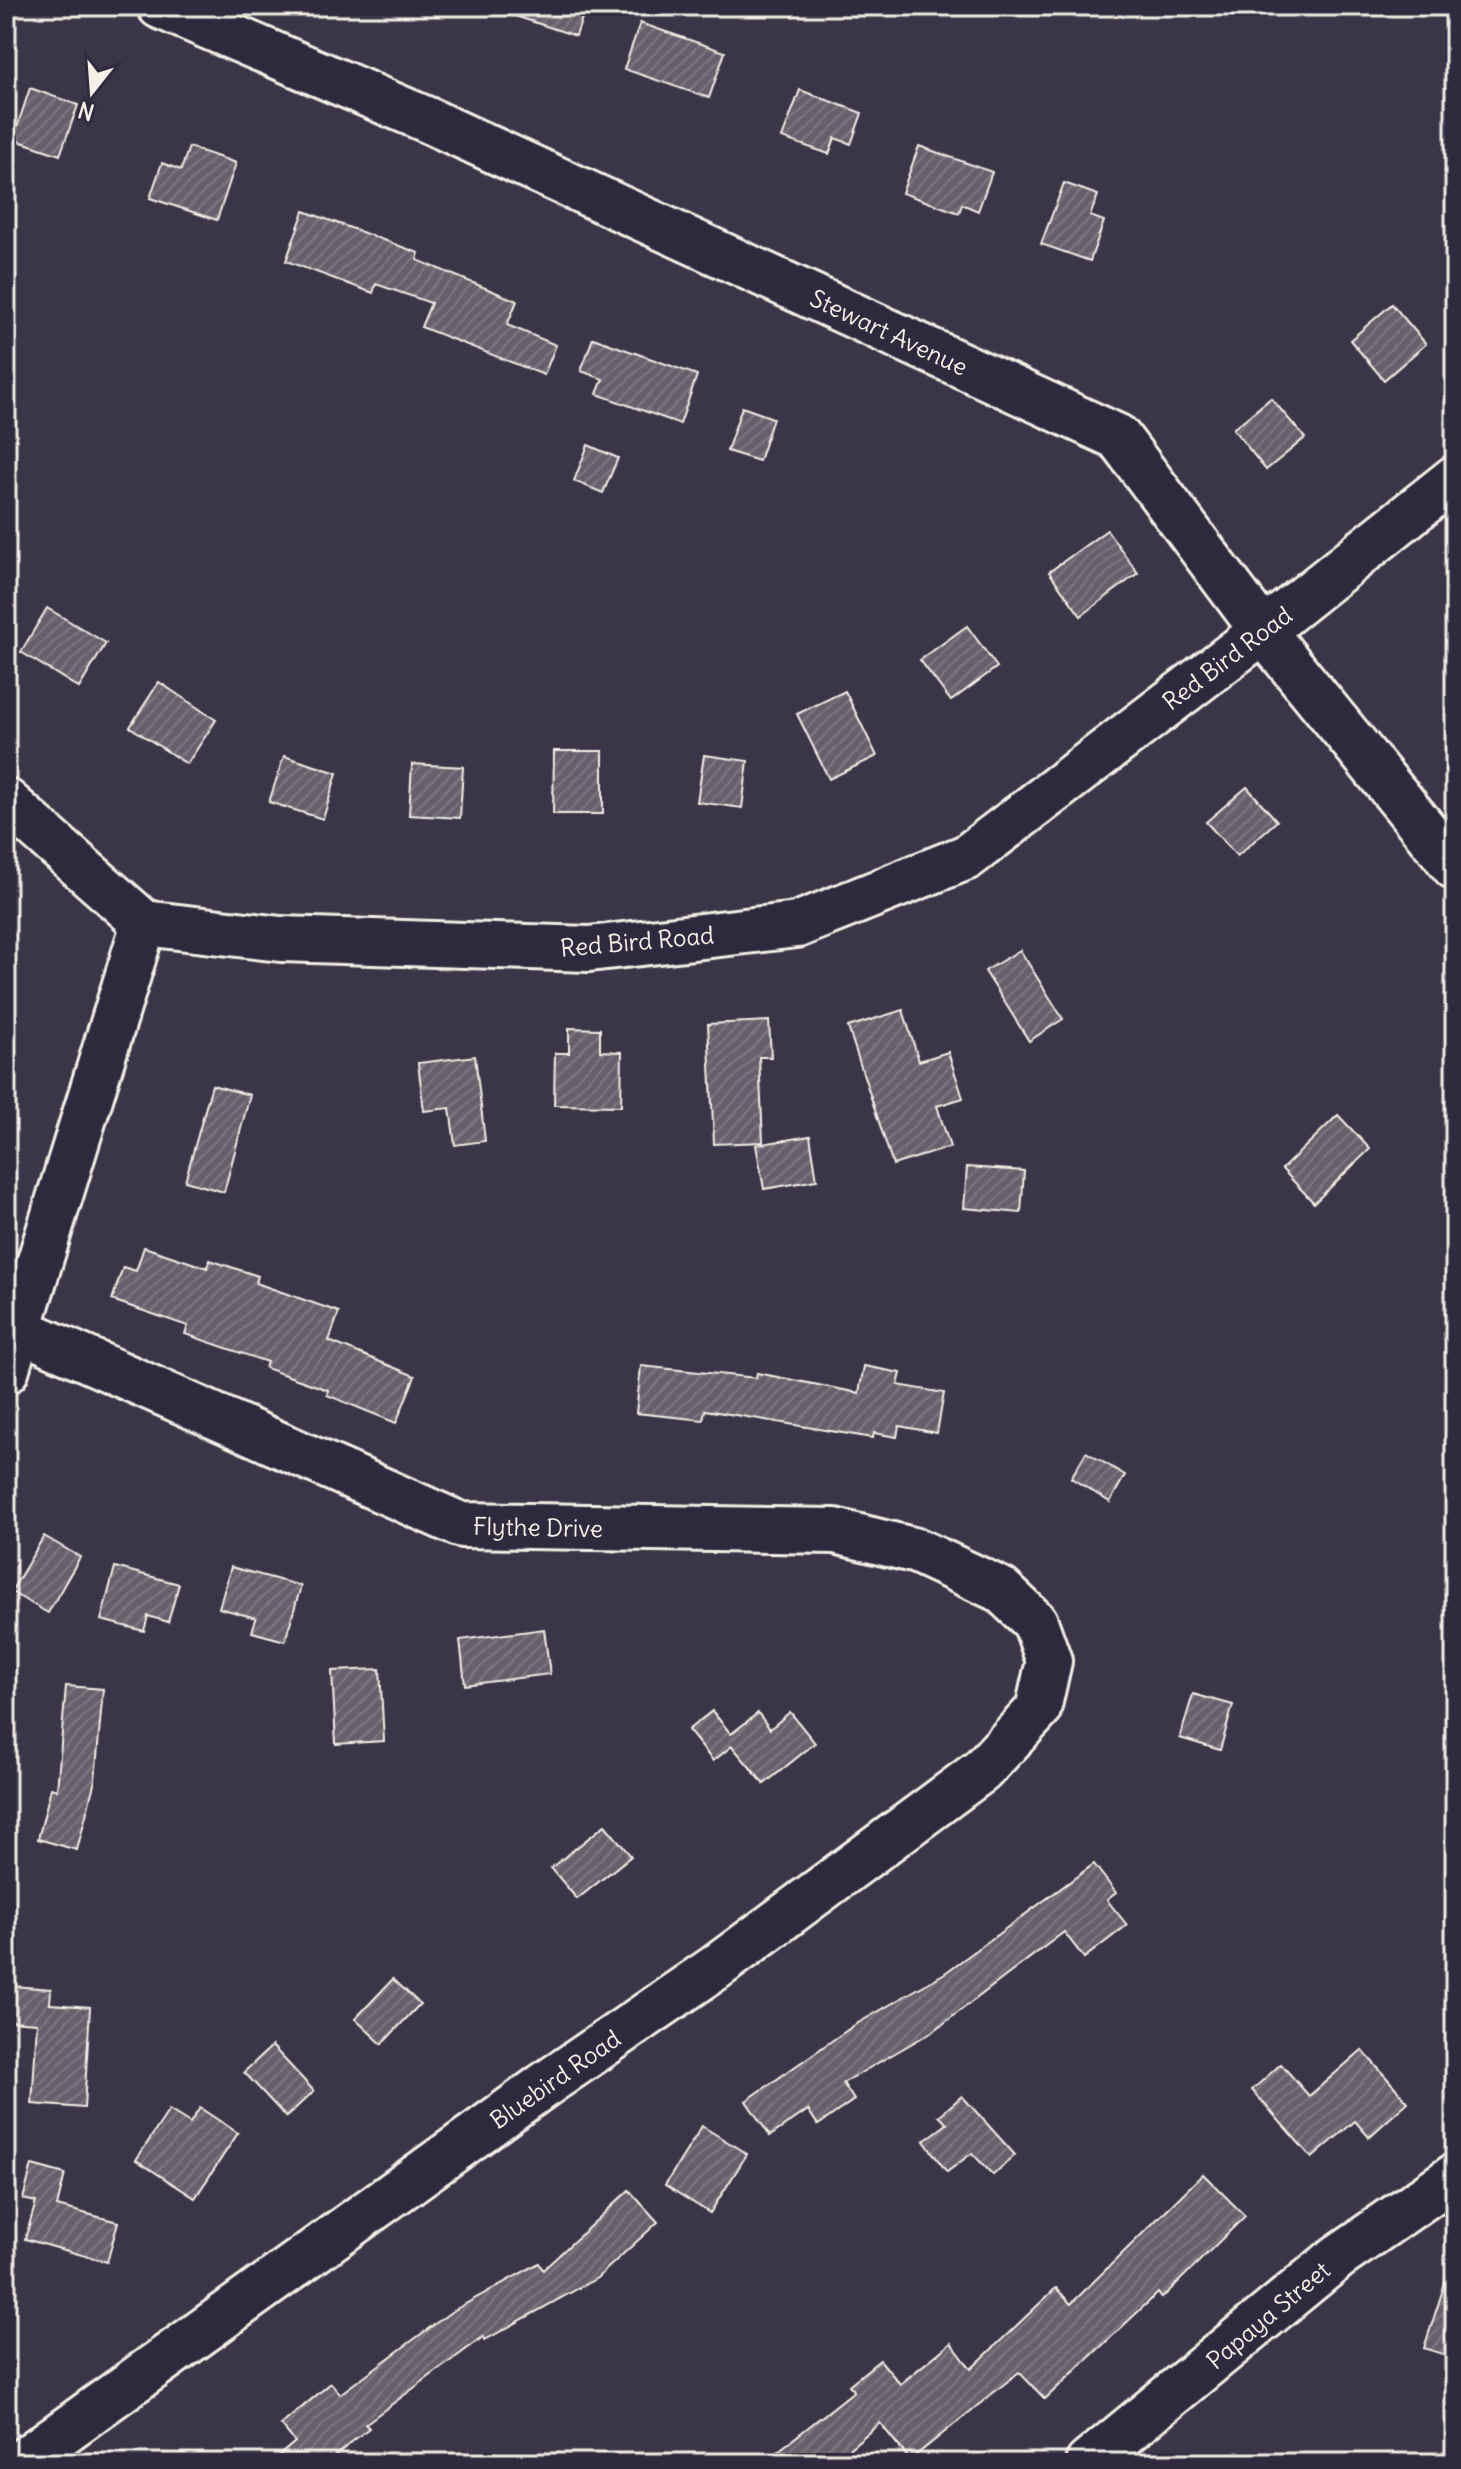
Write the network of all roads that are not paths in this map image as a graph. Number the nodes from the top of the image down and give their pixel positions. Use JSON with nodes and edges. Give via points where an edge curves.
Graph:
{"nodes":[{"id":1,"x":160,"y":6,"type":"edge"},
{"id":2,"x":1455,"y":478,"type":"edge"},
{"id":3,"x":1263,"y":631,"type":"junction"},
{"id":4,"x":6,"y":801,"type":"edge"},
{"id":5,"x":1455,"y":867,"type":"edge"},
{"id":6,"x":144,"y":923,"type":"junction"},
{"id":7,"x":18,"y":1329,"type":"junction"},
{"id":8,"x":6,"y":1371,"type":"edge"},
{"id":9,"x":1049,"y":1661,"type":"joint"},
{"id":10,"x":1455,"y":2176,"type":"edge"},
{"id":11,"x":1107,"y":2458,"type":"edge"},
{"id":12,"x":20,"y":2463,"type":"edge"}],
"edges":[{"from":1,"to":3,"type":"street","name":"Stewart Avenue","via":[[430,121],[1118,437]]},
{"from":2,"to":3,"type":"street","name":"Red Bird Road"},
{"from":3,"to":5,"type":"street","name":"Stewart Avenue"},
{"from":3,"to":6,"type":"street","name":"Red Bird Road","via":[[967,857],[797,925],[589,949],[281,939]]},
{"from":4,"to":6,"type":"street"},
{"from":6,"to":7,"type":"street"},
{"from":7,"to":8,"type":"street"},
{"from":7,"to":9,"type":"street","name":"Flythe Drive","via":[[461,1525],[835,1531],[917,1551],[1001,1590],[1035,1622]]},
{"from":9,"to":12,"type":"street","name":"Bluebird Road","via":[[1038,1710],[981,1771],[715,1968],[455,2148]]},
{"from":10,"to":11,"type":"street","name":"Papaya Street","via":[[1338,2257]]}]}
